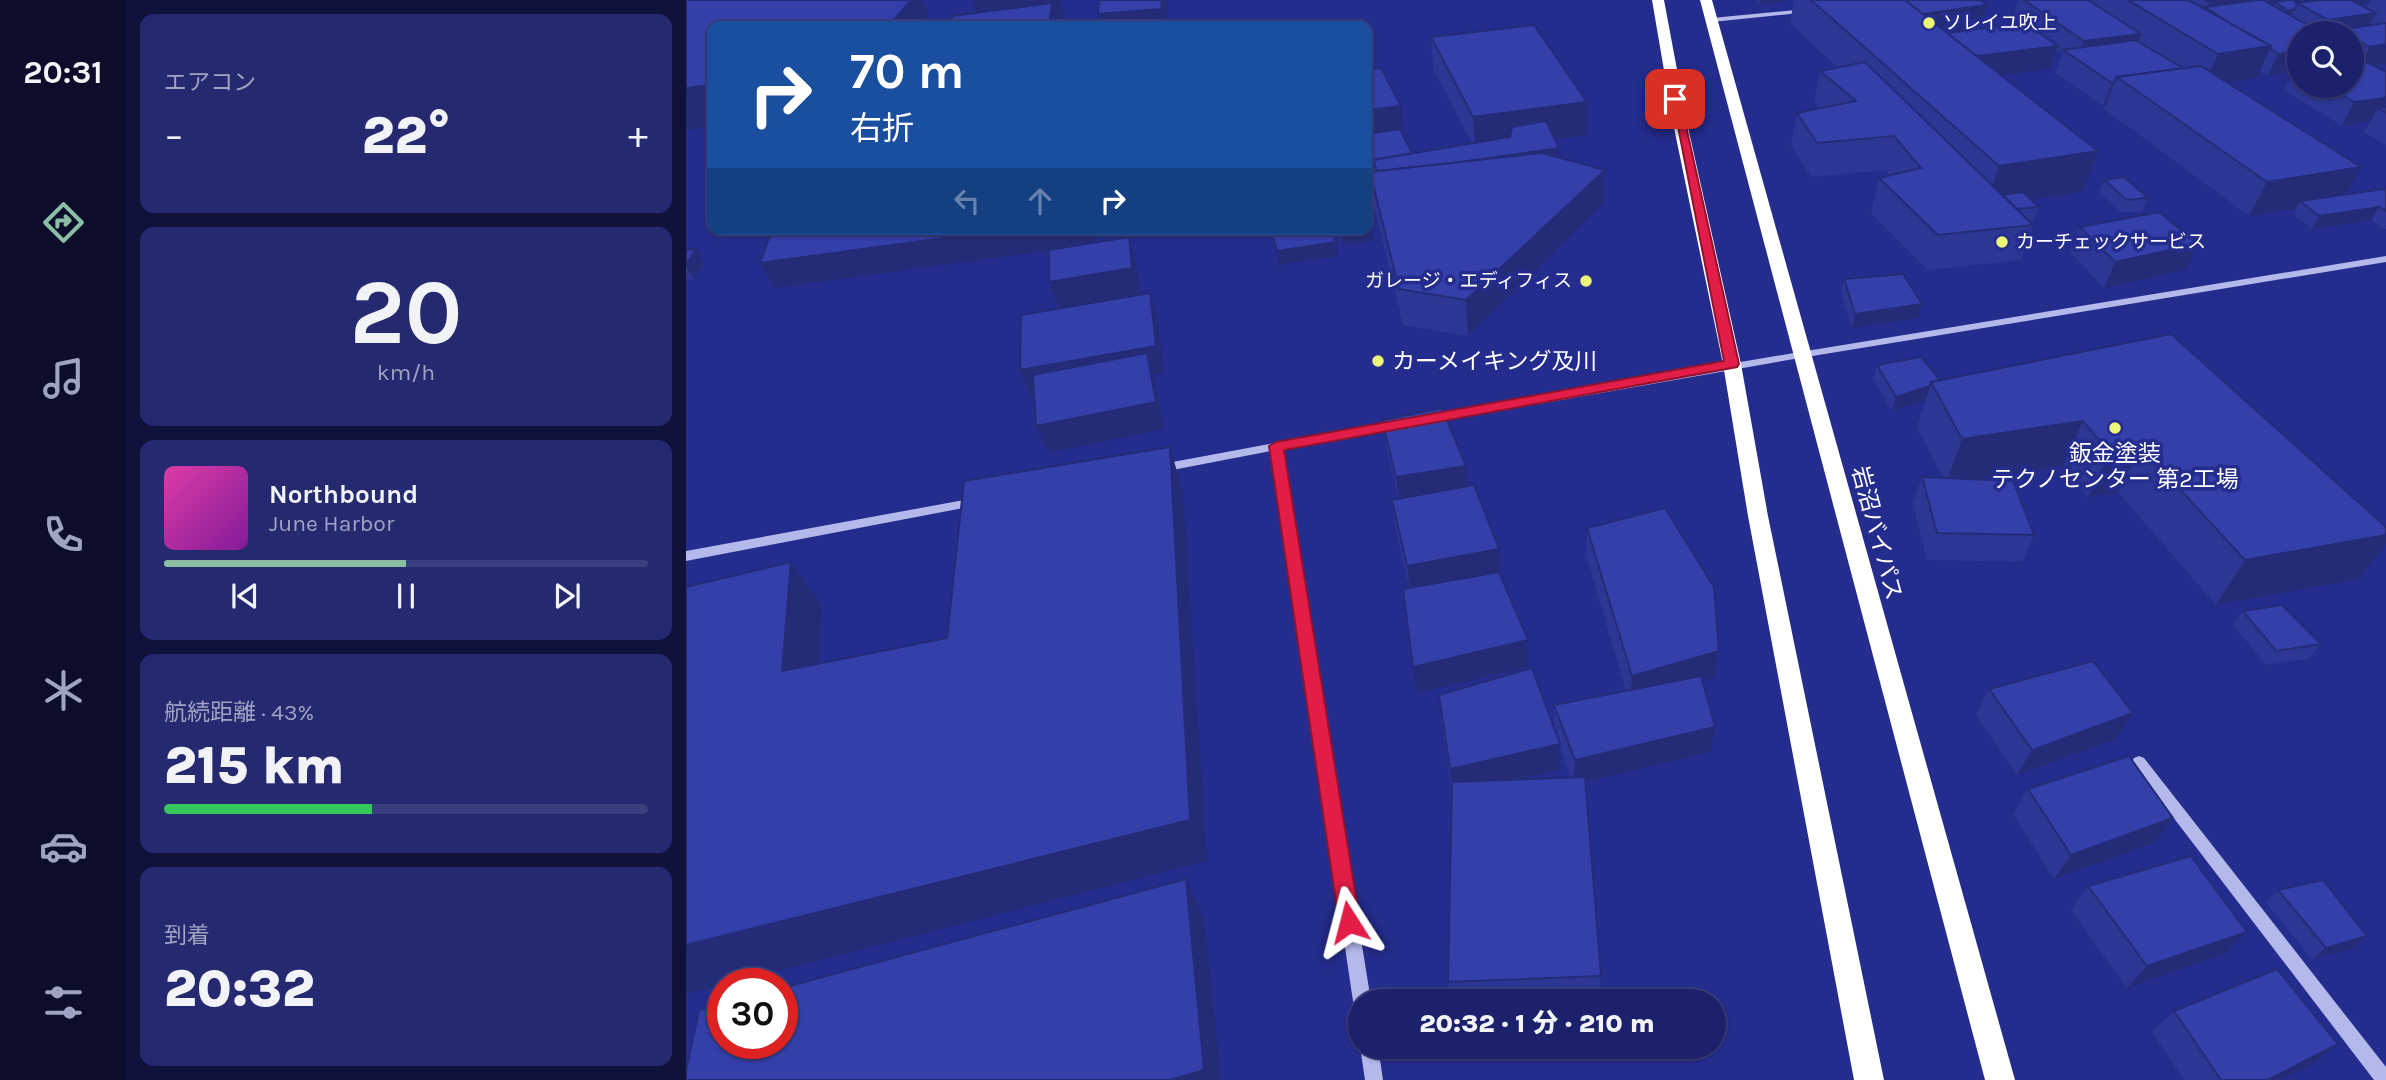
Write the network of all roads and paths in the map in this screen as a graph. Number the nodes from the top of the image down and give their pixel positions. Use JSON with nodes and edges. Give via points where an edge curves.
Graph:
{"nodes":[{"id":1,"x":1658,"y":0,"type":"edge"},
{"id":2,"x":1709,"y":10,"type":"edge"},
{"id":3,"x":1810,"y":10,"type":"dead end"},
{"id":4,"x":2386,"y":259,"type":"edge"},
{"id":5,"x":1800,"y":354,"type":"junction"},
{"id":6,"x":1732,"y":364,"type":"junction"},
{"id":7,"x":1276,"y":446,"type":"junction"},
{"id":8,"x":1153,"y":469,"type":"edge"},
{"id":9,"x":988,"y":500,"type":"edge"},
{"id":10,"x":686,"y":556,"type":"edge"},
{"id":11,"x":2139,"y":762,"type":"dead end"},
{"id":12,"x":1360,"y":989,"type":"edge"},
{"id":13,"x":1371,"y":1059,"type":"edge"},
{"id":14,"x":1374,"y":1080,"type":"edge"},
{"id":15,"x":1869,"y":1080,"type":"edge"},
{"id":16,"x":2000,"y":1080,"type":"edge"},
{"id":17,"x":2385,"y":1080,"type":"edge"}],
"edges":[{"from":1,"to":6,"type":"highway"},
{"from":2,"to":3,"type":"street"},
{"from":2,"to":5,"type":"highway","name":"岩沼バイパス"},
{"from":4,"to":5,"type":"street"},
{"from":5,"to":6,"type":"street"},
{"from":5,"to":16,"type":"highway","name":"岩沼バイパス"},
{"from":6,"to":7,"type":"street"},
{"from":6,"to":15,"type":"highway"},
{"from":7,"to":8,"type":"street"},
{"from":7,"to":12,"type":"street"},
{"from":9,"to":10,"type":"street"},
{"from":11,"to":17,"type":"street"},
{"from":13,"to":14,"type":"street"}]}
